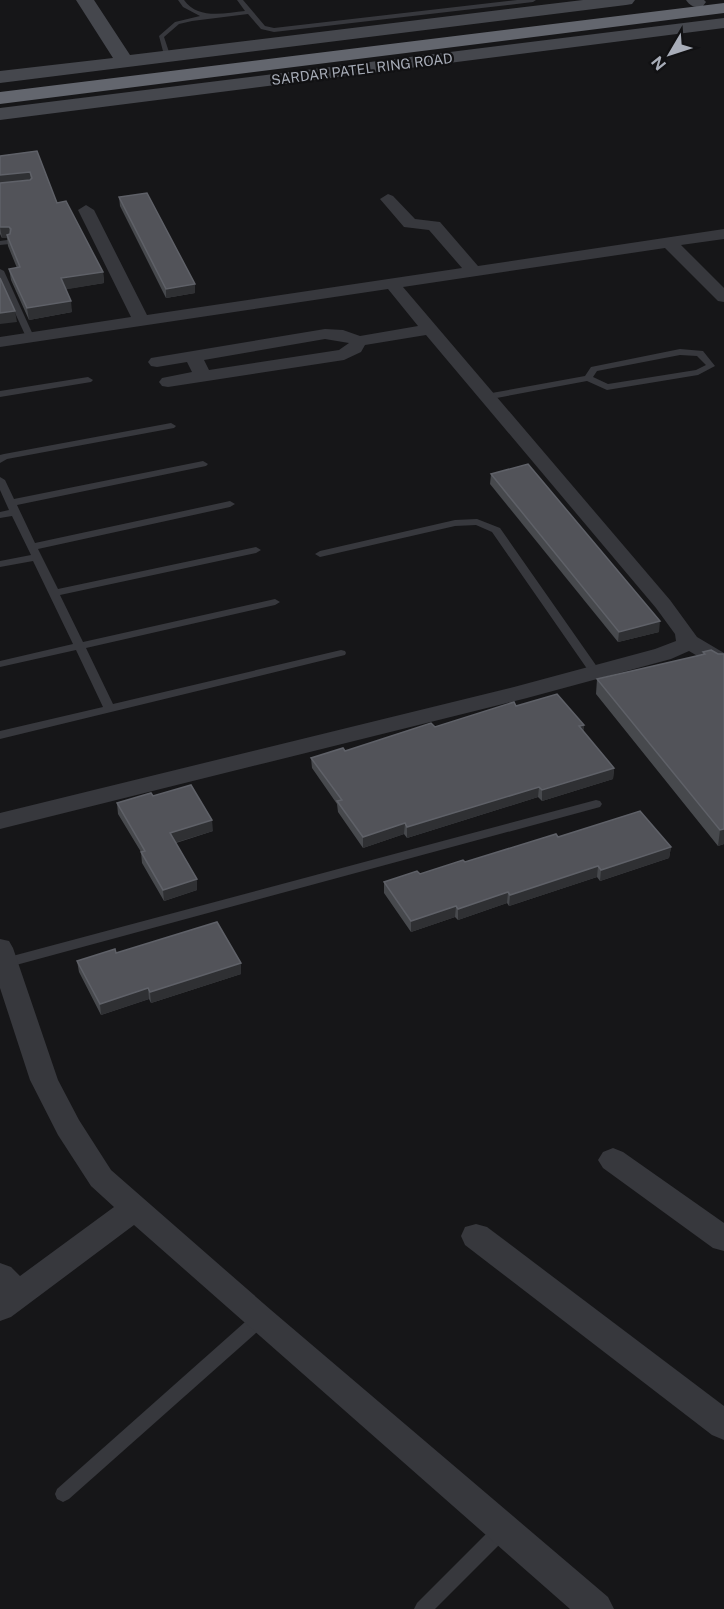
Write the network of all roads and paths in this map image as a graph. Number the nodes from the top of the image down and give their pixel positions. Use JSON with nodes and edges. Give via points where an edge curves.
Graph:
{"nodes":[{"id":1,"x":85,"y":0,"type":"edge"},
{"id":2,"x":240,"y":0,"type":"edge"},
{"id":3,"x":533,"y":0,"type":"edge"},
{"id":4,"x":626,"y":0,"type":"edge"},
{"id":5,"x":181,"y":8,"type":"edge"},
{"id":6,"x":250,"y":12,"type":"junction"},
{"id":7,"x":713,"y":12,"type":"edge"},
{"id":8,"x":207,"y":17,"type":"junction"},
{"id":9,"x":177,"y":23,"type":"junction"},
{"id":10,"x":167,"y":55,"type":"junction"},
{"id":11,"x":125,"y":62,"type":"junction"},
{"id":12,"x":0,"y":76,"type":"edge"},
{"id":13,"x":0,"y":87,"type":"edge"},
{"id":14,"x":0,"y":98,"type":"edge"},
{"id":15,"x":0,"y":114,"type":"edge"},
{"id":16,"x":388,"y":199,"type":"dead end"},
{"id":17,"x":86,"y":210,"type":"dead end"},
{"id":18,"x":724,"y":234,"type":"edge"},
{"id":19,"x":668,"y":243,"type":"junction"},
{"id":20,"x":724,"y":250,"type":"edge"},
{"id":21,"x":682,"y":256,"type":"junction"},
{"id":22,"x":0,"y":271,"type":"edge"},
{"id":23,"x":474,"y":272,"type":"junction"},
{"id":24,"x":392,"y":284,"type":"junction"},
{"id":25,"x":724,"y":297,"type":"edge"},
{"id":26,"x":141,"y":321,"type":"junction"},
{"id":27,"x":429,"y":329,"type":"junction"},
{"id":28,"x":30,"y":338,"type":"junction"},
{"id":29,"x":358,"y":341,"type":"junction"},
{"id":30,"x":0,"y":342,"type":"edge"},
{"id":31,"x":193,"y":356,"type":"junction"},
{"id":32,"x":157,"y":362,"type":"dead end"},
{"id":33,"x":203,"y":376,"type":"junction"},
{"id":34,"x":588,"y":378,"type":"junction"},
{"id":35,"x":88,"y":380,"type":"dead end"},
{"id":36,"x":168,"y":382,"type":"dead end"},
{"id":37,"x":0,"y":393,"type":"edge"},
{"id":38,"x":486,"y":397,"type":"junction"},
{"id":39,"x":171,"y":426,"type":"dead end"},
{"id":40,"x":0,"y":460,"type":"edge"},
{"id":41,"x":203,"y":464,"type":"dead end"},
{"id":42,"x":0,"y":480,"type":"edge"},
{"id":43,"x":230,"y":504,"type":"dead end"},
{"id":44,"x":13,"y":508,"type":"junction"},
{"id":45,"x":0,"y":515,"type":"edge"},
{"id":46,"x":256,"y":550,"type":"dead end"},
{"id":47,"x":34,"y":552,"type":"junction"},
{"id":48,"x":320,"y":554,"type":"dead end"},
{"id":49,"x":0,"y":564,"type":"edge"},
{"id":50,"x":55,"y":593,"type":"junction"},
{"id":51,"x":275,"y":602,"type":"dead end"},
{"id":52,"x":688,"y":640,"type":"junction"},
{"id":53,"x":80,"y":646,"type":"junction"},
{"id":54,"x":341,"y":653,"type":"dead end"},
{"id":55,"x":724,"y":662,"type":"edge"},
{"id":56,"x":0,"y":664,"type":"edge"},
{"id":57,"x":594,"y":671,"type":"junction"},
{"id":58,"x":109,"y":708,"type":"junction"},
{"id":59,"x":0,"y":735,"type":"edge"},
{"id":60,"x":596,"y":804,"type":"dead end"},
{"id":61,"x":0,"y":820,"type":"edge"},
{"id":62,"x":2,"y":955,"type":"edge"},
{"id":63,"x":613,"y":1160,"type":"dead end"},
{"id":64,"x":135,"y":1208,"type":"junction"},
{"id":65,"x":476,"y":1236,"type":"dead end"},
{"id":66,"x":724,"y":1239,"type":"edge"},
{"id":67,"x":6,"y":1293,"type":"edge"},
{"id":68,"x":260,"y":1319,"type":"junction"},
{"id":69,"x":724,"y":1425,"type":"edge"},
{"id":70,"x":63,"y":1494,"type":"dead end"},
{"id":71,"x":503,"y":1528,"type":"junction"},
{"id":72,"x":423,"y":1609,"type":"edge"},
{"id":73,"x":596,"y":1609,"type":"edge"}],
"edges":[{"from":1,"to":11,"type":"street"},
{"from":2,"to":6,"type":"lane"},
{"from":3,"to":6,"type":"lane","via":[[279,30],[263,28]]},
{"from":4,"to":10,"type":"street"},
{"from":5,"to":8,"type":"lane"},
{"from":5,"to":9,"type":"lane"},
{"from":6,"to":8,"type":"lane"},
{"from":7,"to":13,"type":"highway","name":"SARDAR PATEL RING ROAD"},
{"from":7,"to":14,"type":"highway","name":"SARDAR PATEL RING ROAD"},
{"from":7,"to":15,"type":"street","name":"SARDAR PATEL RING ROAD"},
{"from":8,"to":9,"type":"lane"},
{"from":9,"to":10,"type":"lane","via":[[162,37]]},
{"from":10,"to":11,"type":"street"},
{"from":11,"to":12,"type":"street"},
{"from":16,"to":23,"type":"street","via":[[410,224],[434,225]]},
{"from":17,"to":26,"type":"street"},
{"from":18,"to":19,"type":"street"},
{"from":19,"to":21,"type":"street"},
{"from":19,"to":23,"type":"street"},
{"from":20,"to":21,"type":"street"},
{"from":21,"to":25,"type":"street"},
{"from":22,"to":28,"type":"lane"},
{"from":23,"to":24,"type":"street"},
{"from":24,"to":26,"type":"street"},
{"from":24,"to":27,"type":"street"},
{"from":26,"to":28,"type":"street"},
{"from":27,"to":29,"type":"street"},
{"from":27,"to":38,"type":"street"},
{"from":28,"to":30,"type":"street"},
{"from":29,"to":31,"type":"street","via":[[325,334]]},
{"from":29,"to":33,"type":"street","via":[[344,355]]},
{"from":31,"to":32,"type":"street"},
{"from":31,"to":33,"type":"street"},
{"from":33,"to":36,"type":"street"},
{"from":34,"to":34,"type":"lane","via":[[607,387],[698,372],[711,366],[699,353],[680,352],[594,369]]},
{"from":34,"to":38,"type":"lane"},
{"from":35,"to":37,"type":"lane"},
{"from":38,"to":52,"type":"street","via":[[663,604]]},
{"from":39,"to":40,"type":"lane"},
{"from":41,"to":44,"type":"lane"},
{"from":42,"to":44,"type":"lane"},
{"from":43,"to":47,"type":"lane"},
{"from":44,"to":45,"type":"lane"},
{"from":44,"to":47,"type":"lane"},
{"from":46,"to":50,"type":"lane"},
{"from":47,"to":49,"type":"lane"},
{"from":47,"to":50,"type":"lane"},
{"from":48,"to":57,"type":"lane","via":[[455,523],[477,522],[496,530]]},
{"from":50,"to":53,"type":"lane"},
{"from":51,"to":53,"type":"lane"},
{"from":52,"to":55,"type":"street"},
{"from":52,"to":57,"type":"street","via":[[682,648]]},
{"from":53,"to":56,"type":"lane"},
{"from":53,"to":58,"type":"lane"},
{"from":54,"to":58,"type":"lane"},
{"from":57,"to":61,"type":"street","via":[[344,737]]},
{"from":58,"to":59,"type":"lane"},
{"from":60,"to":62,"type":"lane"},
{"from":62,"to":64,"type":"street","via":[[44,1080],[68,1127],[101,1178]]},
{"from":63,"to":66,"type":"street"},
{"from":64,"to":67,"type":"street"},
{"from":64,"to":68,"type":"street"},
{"from":65,"to":69,"type":"street"},
{"from":68,"to":70,"type":"lane"},
{"from":68,"to":71,"type":"street"},
{"from":71,"to":72,"type":"lane"},
{"from":71,"to":73,"type":"street"}]}
